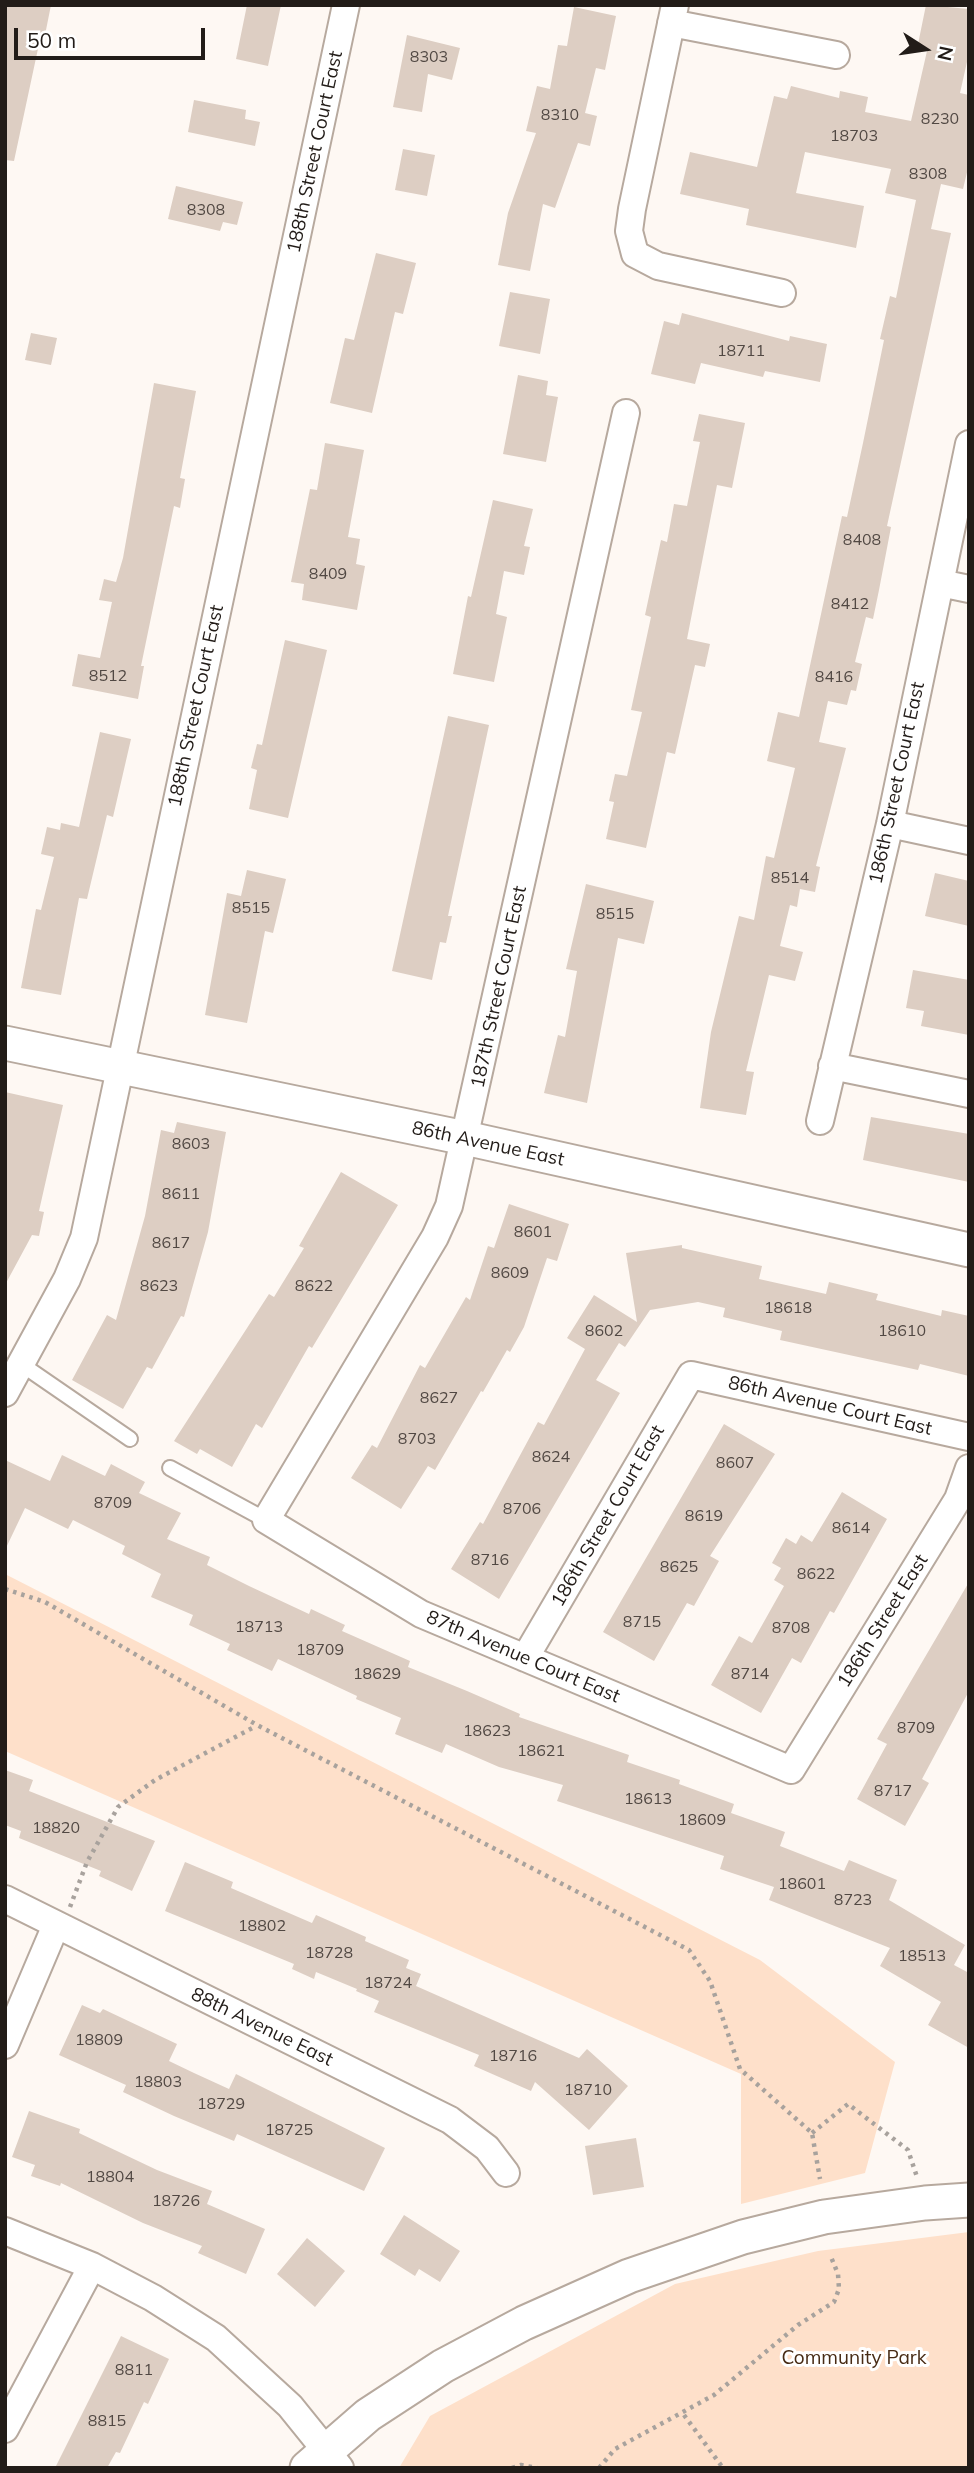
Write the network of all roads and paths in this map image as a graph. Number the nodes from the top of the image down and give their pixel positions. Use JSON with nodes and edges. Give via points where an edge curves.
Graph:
{"nodes":[{"id":1,"x":346,"y":5,"type":"edge"},
{"id":2,"x":673,"y":14,"type":"edge"},
{"id":3,"x":836,"y":55,"type":"dead end"},
{"id":4,"x":782,"y":293,"type":"dead end"},
{"id":5,"x":626,"y":413,"type":"dead end"},
{"id":6,"x":969,"y":444,"type":"edge"},
{"id":7,"x":940,"y":583,"type":"junction"},
{"id":8,"x":969,"y":589,"type":"edge"},
{"id":9,"x":890,"y":824,"type":"junction"},
{"id":10,"x":969,"y":841,"type":"edge"},
{"id":11,"x":5,"y":1043,"type":"edge"},
{"id":12,"x":832,"y":1066,"type":"junction"},
{"id":13,"x":118,"y":1069,"type":"junction"},
{"id":14,"x":969,"y":1094,"type":"edge"},
{"id":15,"x":820,"y":1121,"type":"dead end"},
{"id":16,"x":465,"y":1138,"type":"junction"},
{"id":17,"x":969,"y":1250,"type":"edge"},
{"id":18,"x":21,"y":1364,"type":"junction"},
{"id":19,"x":691,"y":1374,"type":"joint"},
{"id":20,"x":5,"y":1393,"type":"edge"},
{"id":21,"x":969,"y":1437,"type":"edge"},
{"id":22,"x":130,"y":1438,"type":"dead end"},
{"id":23,"x":170,"y":1468,"type":"dead end"},
{"id":24,"x":969,"y":1468,"type":"edge"},
{"id":25,"x":266,"y":1520,"type":"junction"},
{"id":26,"x":5,"y":1590,"type":"edge"},
{"id":27,"x":525,"y":1658,"type":"junction"},
{"id":28,"x":257,"y":1726,"type":"junction"},
{"id":29,"x":791,"y":1770,"type":"joint"},
{"id":30,"x":5,"y":1899,"type":"edge"},
{"id":31,"x":56,"y":1925,"type":"junction"},
{"id":32,"x":5,"y":2045,"type":"edge"},
{"id":33,"x":812,"y":2133,"type":"junction"},
{"id":34,"x":506,"y":2173,"type":"dead end"},
{"id":35,"x":820,"y":2179,"type":"dead end"},
{"id":36,"x":969,"y":2200,"type":"edge"},
{"id":37,"x":925,"y":2203,"type":"junction"},
{"id":38,"x":5,"y":2231,"type":"edge"},
{"id":39,"x":831,"y":2257,"type":"dead end"},
{"id":40,"x":92,"y":2266,"type":"junction"},
{"id":41,"x":684,"y":2415,"type":"junction"},
{"id":42,"x":5,"y":2429,"type":"edge"},
{"id":43,"x":324,"y":2462,"type":"edge"},
{"id":44,"x":512,"y":2468,"type":"edge"},
{"id":45,"x":537,"y":2468,"type":"edge"},
{"id":46,"x":599,"y":2468,"type":"edge"},
{"id":47,"x":723,"y":2468,"type":"edge"}],
"edges":[{"from":1,"to":13,"type":"street","name":"188th Street Court East"},
{"from":2,"to":3,"type":"street"},
{"from":2,"to":4,"type":"street","via":[[632,209],[629,230],[635,254],[658,266]]},
{"from":5,"to":16,"type":"street","name":"187th Street Court East"},
{"from":6,"to":7,"type":"street","name":"186th Street Court East"},
{"from":7,"to":8,"type":"street"},
{"from":7,"to":9,"type":"street","name":"186th Street Court East"},
{"from":9,"to":10,"type":"street"},
{"from":9,"to":12,"type":"street","name":"186th Street Court East"},
{"from":11,"to":13,"type":"street","name":"86th Avenue East"},
{"from":12,"to":14,"type":"street"},
{"from":12,"to":15,"type":"street","name":"186th Street Court East"},
{"from":13,"to":16,"type":"street","name":"86th Avenue East"},
{"from":13,"to":18,"type":"street","name":"188th Street Court East","via":[[84,1238]]},
{"from":16,"to":17,"type":"street","name":"86th Avenue East"},
{"from":16,"to":25,"type":"street","name":"187th Street Court East","via":[[449,1206],[435,1237]]},
{"from":18,"to":20,"type":"street","name":"188th Street Court East"},
{"from":18,"to":22,"type":"lane"},
{"from":19,"to":21,"type":"street","name":"86th Avenue Court East"},
{"from":19,"to":27,"type":"street","name":"186th Street Court East"},
{"from":23,"to":25,"type":"lane"},
{"from":24,"to":29,"type":"street","name":"186th Street East","via":[[958,1499]]},
{"from":25,"to":27,"type":"street","name":"87th Avenue Court East","via":[[421,1614]]},
{"from":26,"to":28,"type":"path","via":[[45,1602]]},
{"from":27,"to":29,"type":"street","name":"87th Avenue Court East"},
{"from":28,"to":31,"type":"path","via":[[155,1780],[118,1807],[87,1861],[69,1910]]},
{"from":28,"to":33,"type":"path","via":[[690,1950],[710,1981],[740,2070]]},
{"from":30,"to":31,"type":"street","name":"88th Avenue East"},
{"from":31,"to":32,"type":"street"},
{"from":31,"to":34,"type":"street","name":"88th Avenue East","via":[[450,2120],[487,2148]]},
{"from":33,"to":35,"type":"path"},
{"from":33,"to":37,"type":"path","via":[[848,2104],[908,2150]]},
{"from":36,"to":37,"type":"street"},
{"from":37,"to":43,"type":"street","via":[[824,2217],[743,2237],[629,2276],[443,2366],[368,2415]]},
{"from":38,"to":40,"type":"street"},
{"from":39,"to":41,"type":"path","via":[[838,2274],[834,2302]]},
{"from":40,"to":42,"type":"street"},
{"from":40,"to":43,"type":"street","via":[[216,2338],[290,2406]]},
{"from":41,"to":46,"type":"path","via":[[615,2449]]},
{"from":41,"to":47,"type":"path"},
{"from":44,"to":45,"type":"path"}]}
